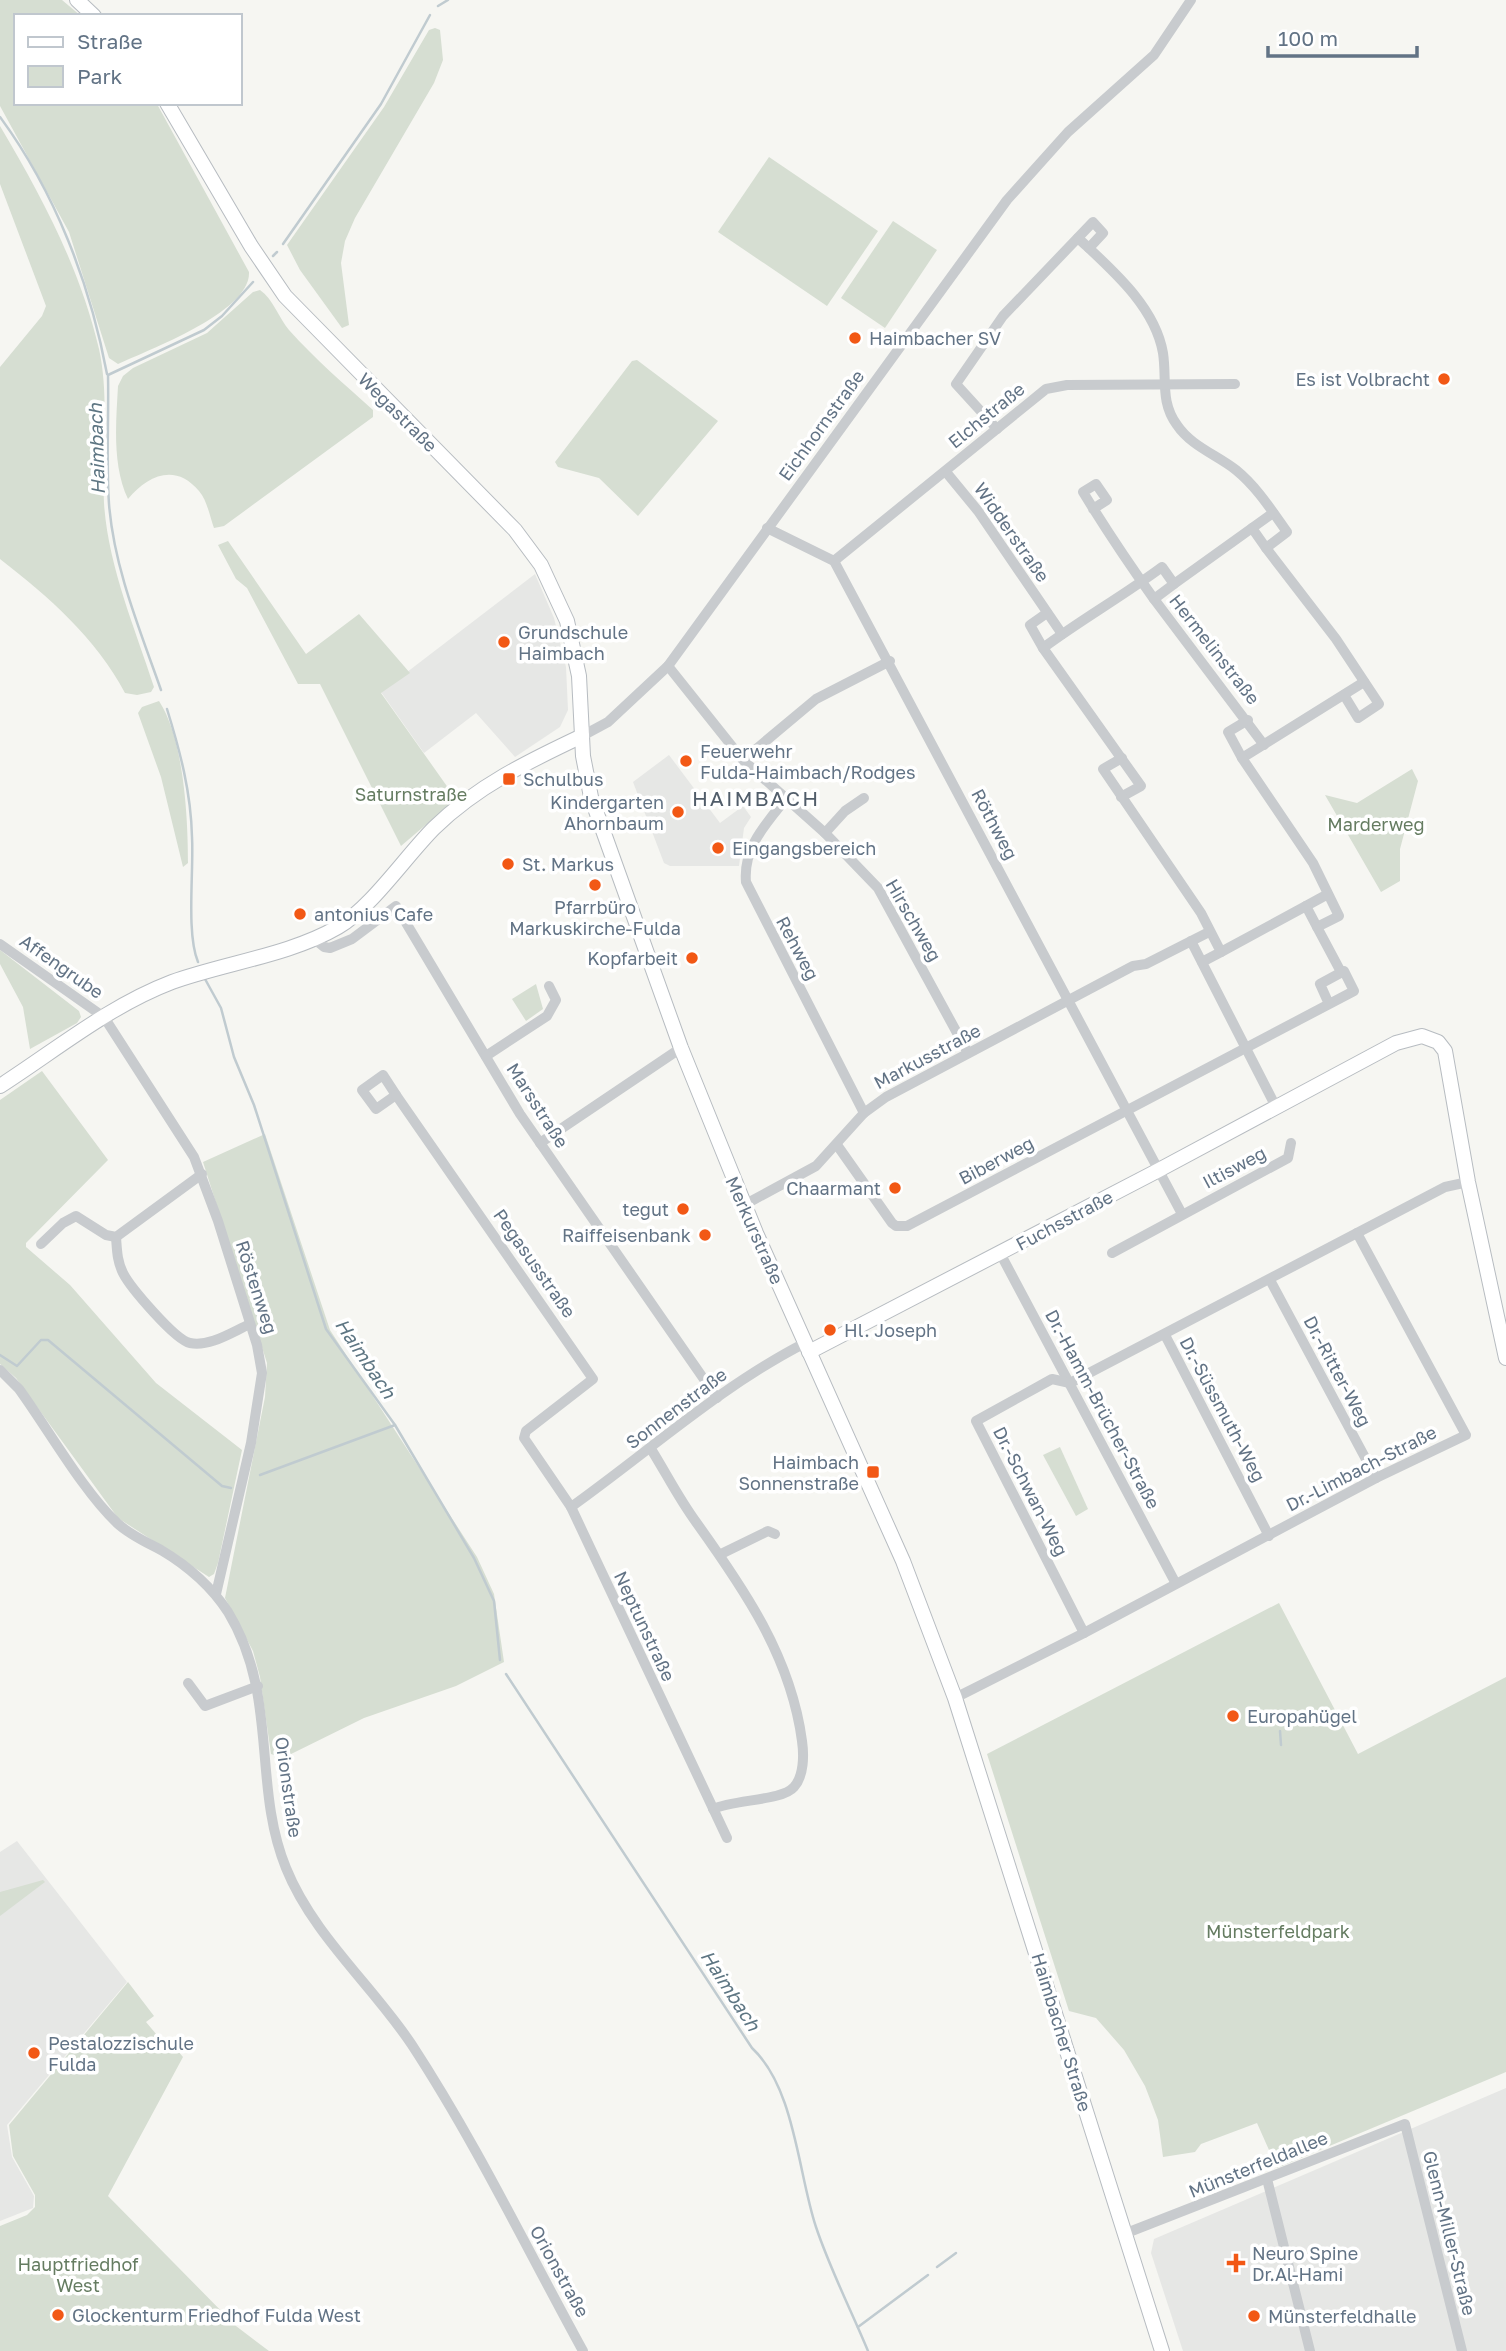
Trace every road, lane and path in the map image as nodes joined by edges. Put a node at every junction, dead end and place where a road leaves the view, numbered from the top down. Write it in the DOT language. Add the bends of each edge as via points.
graph roads {
  1 [pos="76,0"];
  2 [pos="1191,0"];
  3 [pos="92,14"];
  4 [pos="168,105"];
  5 [pos="1078,238"];
  6 [pos="1089,248"];
  7 [pos="1235,384"];
  8 [pos="1163,385"];
  9 [pos="998,429"];
  10 [pos="946,471"];
  11 [pos="1093,509"];
  12 [pos="1273,513"];
  13 [pos="767,528"];
  14 [pos="1252,528"];
  15 [pos="1266,548"];
  16 [pos="834,561"];
  17 [pos="1142,582"];
  18 [pos="1174,584"];
  19 [pos="1154,599"];
  20 [pos="1047,613"];
  21 [pos="1062,634"];
  22 [pos="1043,648"];
  23 [pos="890,661"];
  24 [pos="668,666"];
  25 [pos="1364,682"];
  26 [pos="1343,695"];
  27 [pos="1248,720"];
  28 [pos="582,736"];
  29 [pos="1264,745"];
  30 [pos="1122,758"];
  31 [pos="1242,758"];
  32 [pos="743,760"];
  33 [pos="1121,797"];
  34 [pos="864,798"];
  35 [pos="785,800"];
  36 [pos="825,833"];
  37 [pos="1328,894"];
  38 [pos="1306,906"];
  39 [pos="1317,927"];
  40 [pos="1209,932"];
  41 [pos="313,939"];
  42 [pos="1191,941"];
  43 [pos="0,944"];
  44 [pos="1221,952"];
  45 [pos="1202,962"];
  46 [pos="1341,972"];
  47 [pos="549,986"];
  48 [pos="1068,1001"];
  49 [pos="1329,1004"];
  50 [pos="104,1017"];
  51 [pos="681,1048"];
  52 [pos="1245,1050"];
  53 [pos="968,1053"];
  54 [pos="486,1056"];
  55 [pos="0,1086"];
  56 [pos="396,1095"];
  57 [pos="1276,1107"];
  58 [pos="1126,1110"];
  59 [pos="864,1113"];
  60 [pos="540,1143"];
  61 [pos="1291,1143"];
  62 [pos="837,1145"];
  63 [pos="1157,1171"];
  64 [pos="202,1174"];
  65 [pos="1468,1182"];
  66 [pos="744,1205"];
  67 [pos="1182,1214"];
  68 [pos="1357,1233"];
  69 [pos="116,1237"];
  70 [pos="41,1244"];
  71 [pos="1000,1253"];
  72 [pos="1112,1253"];
  73 [pos="1270,1280"];
  74 [pos="250,1324"];
  75 [pos="1165,1335"];
  76 [pos="807,1348"];
  77 [pos="1506,1358"];
  78 [pos="0,1370"];
  79 [pos="1070,1383"];
  80 [pos="717,1398"];
  81 [pos="524,1434"];
  82 [pos="651,1449"];
  83 [pos="1376,1478"];
  84 [pos="571,1507"];
  85 [pos="775,1534"];
  86 [pos="1269,1536"];
  87 [pos="721,1554"];
  88 [pos="1175,1582"];
  89 [pos="216,1594"];
  90 [pos="1084,1633"];
  91 [pos="188,1683"];
  92 [pos="258,1686"];
  93 [pos="955,1698"];
  94 [pos="960,1713"];
  95 [pos="713,1809"];
  96 [pos="727,1838"];
  97 [pos="1405,2124"];
  98 [pos="1267,2179"];
  99 [pos="1124,2234"];
  100 [pos="583,2351"];
  101 [pos="1163,2351"];
  102 [pos="1310,2351"];
  103 [pos="1462,2351"];
  1 -- 3 [label="main road"];
  2 -- 13 [label="street, Eichhornstraße" via="1154,55 1068,132 1007,200"];
  4 -- 28 [label="main road, Wegastraße" via="285,296 498,511 541,565 573,640"];
  5 -- 6 [label="street"];
  5 -- 6 [label="street" via="1093,222 1103,233"];
  5 -- 9 [label="street" via="1003,316 956,384"];
  6 -- 8 [label="street" via="1134,294 1153,325 1163,353"];
  7 -- 8 [label="street, Elchstraße"];
  8 -- 9 [label="street, Elchstraße" via="1055,386"];
  8 -- 12 [label="street" via="1170,414 1184,434 1245,478"];
  9 -- 10 [label="street, Elchstraße"];
  10 -- 16 [label="street, Elchstraße"];
  10 -- 20 [label="street, Widderstraße"];
  11 -- 17 [label="street, Hermelinstraße"];
  12 -- 14 [label="street"];
  12 -- 15 [label="street" via="1287,532"];
  13 -- 16 [label="street"];
  13 -- 24 [label="street, Eichhornstraße"];
  14 -- 15 [label="street"];
  14 -- 18 [label="street"];
  15 -- 25 [label="street"];
  16 -- 23 [label="street, Röthweg"];
  17 -- 18 [label="street" via="1162,568"];
  17 -- 19 [label="street, Hermelinstraße"];
  17 -- 21 [label="street"];
  18 -- 19 [label="street"];
  19 -- 27 [label="street, Hermelinstraße"];
  20 -- 21 [label="street, Widderstraße"];
  20 -- 22 [label="street" via="1030,625"];
  21 -- 22 [label="street"];
  22 -- 30 [label="street"];
  23 -- 32 [label="street" via="817,699"];
  23 -- 48 [label="street, Röthweg"];
  24 -- 28 [label="street, Eichhornstraße" via="608,722"];
  24 -- 32 [label="street, Hirschweg"];
  25 -- 26 [label="street"];
  25 -- 26 [label="street" via="1379,704 1358,718"];
  26 -- 29 [label="street"];
  27 -- 29 [label="street, Hermelinstraße"];
  27 -- 31 [label="street, Hermelinstraße" via="1228,732"];
  28 -- 41 [label="main road" via="483,788 436,826 351,918"];
  28 -- 51 [label="main road, Merkurstraße" via="596,813"];
  29 -- 31 [label="street"];
  30 -- 33 [label="street" via="1103,769"];
  30 -- 33 [label="street" via="1141,786"];
  31 -- 37 [label="street, Hermelinstraße" via="1313,863"];
  32 -- 35 [label="street, Hirschweg"];
  33 -- 40 [label="street" via="1201,913"];
  34 -- 36 [label="street"];
  35 -- 36 [label="street, Hirschweg"];
  35 -- 59 [label="street, Rehweg" via="751,847 746,882"];
  36 -- 53 [label="street, Hirschweg" via="878,888"];
  37 -- 38 [label="street"];
  37 -- 39 [label="street, Hermelinstraße" via="1339,916"];
  38 -- 39 [label="street"];
  38 -- 44 [label="street"];
  39 -- 46 [label="street"];
  40 -- 42 [label="street"];
  40 -- 44 [label="street"];
  41 -- 50 [label="main road" via="170,983"];
  41 -- 54 [label="street, Marsstraße" via="324,947 341,944 396,906"];
  42 -- 45 [label="street"];
  42 -- 48 [label="street, Markusstraße"];
  43 -- 50 [label="street, Affengrube"];
  44 -- 45 [label="street"];
  45 -- 52 [label="street"];
  46 -- 49 [label="street" via="1320,984"];
  46 -- 49 [label="street" via="1354,991"];
  47 -- 54 [label="street" via="555,1000 547,1016"];
  48 -- 53 [label="street, Markusstraße"];
  48 -- 58 [label="street, Röthweg"];
  49 -- 52 [label="street"];
  50 -- 55 [label="main road"];
  50 -- 64 [label="street, Röstenweg"];
  51 -- 60 [label="street"];
  51 -- 66 [label="main road, Merkurstraße"];
  52 -- 57 [label="street"];
  52 -- 58 [label="street, Biberweg"];
  53 -- 59 [label="street, Markusstraße"];
  54 -- 60 [label="street, Marsstraße"];
  56 -- 81 [label="street, Pegasusstraße" via="593,1379"];
  57 -- 63 [label="main road, Fuchsstraße"];
  57 -- 65 [label="main road, Fuchsstraße" via="1404,1039 1431,1038 1445,1051 1448,1061"];
  58 -- 62 [label="street, Biberweg" via="902,1227 892,1223"];
  58 -- 63 [label="street, Röthweg"];
  59 -- 62 [label="street, Markusstraße"];
  60 -- 80 [label="street, Marsstraße"];
  61 -- 67 [label="street, Iltisweg" via="1288,1158"];
  62 -- 66 [label="street, Markusstraße" via="807,1173"];
  63 -- 67 [label="street"];
  63 -- 71 [label="main road, Fuchsstraße"];
  64 -- 69 [label="street"];
  64 -- 74 [label="street, Röstenweg"];
  65 -- 68 [label="street" via="1445,1186"];
  65 -- 77 [label="main road"];
  66 -- 76 [label="main road, Merkurstraße"];
  67 -- 72 [label="street, Iltisweg"];
  68 -- 73 [label="street"];
  68 -- 83 [label="street, Dr.-Limbach-Straße" via="1466,1435"];
  69 -- 70 [label="street" via="76,1216"];
  69 -- 74 [label="street" via="124,1276 173,1333 188,1343 208,1343"];
  71 -- 76 [label="main road, Fuchsstraße"];
  71 -- 79 [label="street, Dr.-Hamm-Brücher-Straße"];
  73 -- 75 [label="street"];
  73 -- 83 [label="street, Dr.-Ritter-Weg"];
  74 -- 89 [label="street, Röstenweg" via="261,1360 261,1388"];
  75 -- 79 [label="street"];
  75 -- 86 [label="street, Dr.-Süssmuth-Weg"];
  76 -- 80 [label="street, Sonnenstraße" via="774,1359"];
  76 -- 93 [label="main road, Merkurstraße" via="903,1561"];
  78 -- 89 [label="street, Orionstraße" via="19,1389 114,1520 179,1561"];
  79 -- 88 [label="street, Dr.-Hamm-Brücher-Straße"];
  79 -- 90 [label="street, Dr.-Schwan-Weg" via="1052,1379 976,1421"];
  80 -- 82 [label="street, Sonnenstraße"];
  81 -- 84 [label="street, Neptunstraße"];
  82 -- 84 [label="street, Sonnenstraße"];
  82 -- 87 [label="street"];
  83 -- 86 [label="street, Dr.-Limbach-Straße"];
  84 -- 95 [label="street, Neptunstraße"];
  85 -- 87 [label="street" via="768,1531"];
  86 -- 88 [label="street, Dr.-Limbach-Straße"];
  87 -- 95 [label="street" via="772,1640 791,1689 803,1751 802,1771 792,1790"];
  88 -- 90 [label="street, Dr.-Limbach-Straße"];
  89 -- 92 [label="street, Orionstraße" via="237,1628"];
  90 -- 93 [label="street, Dr.-Limbach-Straße"];
  91 -- 92 [label="street" via="205,1706"];
  92 -- 100 [label="street, Orionstraße" via="274,1823 285,1866 328,1939 401,2029 438,2085"];
  93 -- 94 [label="main road, Merkurstraße"];
  94 -- 99 [label="main road, Haimbacher Straße"];
  95 -- 96 [label="street, Neptunstraße"];
  97 -- 98 [label="street, Münsterfeldallee"];
  97 -- 103 [label="street, Glenn-Miller-Straße"];
  98 -- 99 [label="street, Münsterfeldallee"];
  98 -- 102 [label="street"];
  99 -- 101 [label="main road, Haimbacher Straße"];
}
